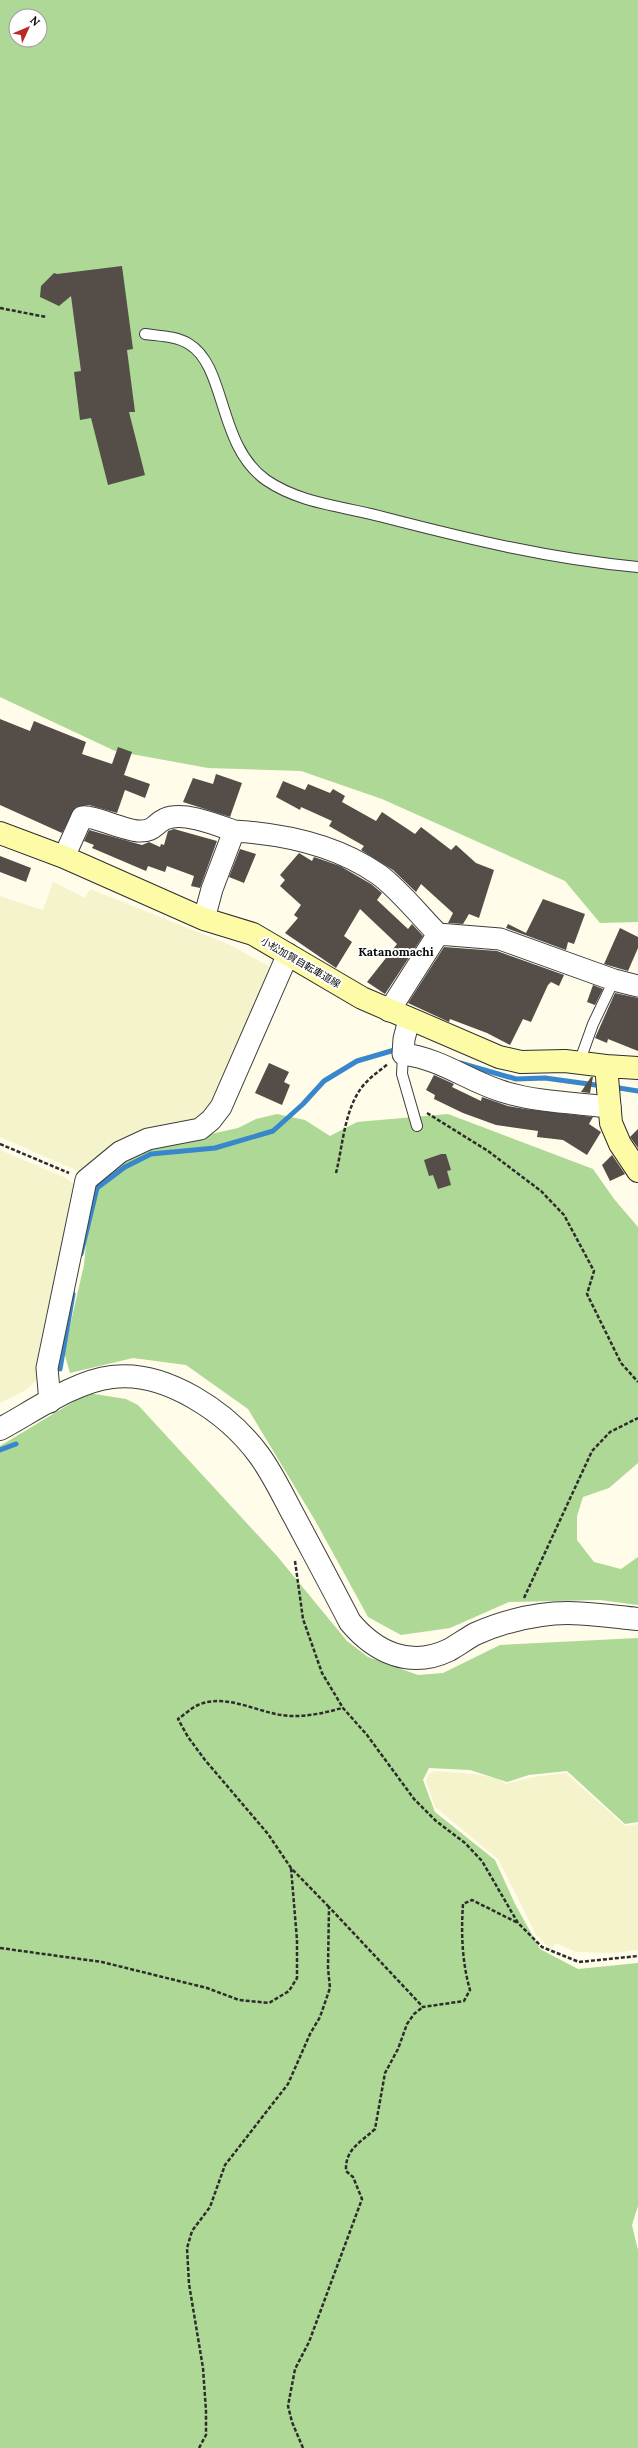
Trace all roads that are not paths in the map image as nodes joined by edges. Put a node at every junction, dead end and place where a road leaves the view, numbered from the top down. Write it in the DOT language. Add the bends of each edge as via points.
graph roads {
  1 [pos="145,334"];
  2 [pos="638,566"];
  3 [pos="234,831"];
  4 [pos="0,833"];
  5 [pos="64,857"];
  6 [pos="204,919"];
  7 [pos="438,934"];
  8 [pos="288,954"];
  9 [pos="614,980"];
  10 [pos="638,986"];
  11 [pos="389,1011"];
  12 [pos="410,1020"];
  13 [pos="403,1054"];
  14 [pos="579,1063"];
  15 [pos="606,1066"];
  16 [pos="638,1068"];
  17 [pos="610,1107"];
  18 [pos="417,1126"];
  19 [pos="638,1171"];
  20 [pos="50,1402"];
  21 [pos="0,1429"];
  22 [pos="638,1619"];
  1 -- 2 [label="lane" via="179,339 199,353 209,370 239,452 251,468 267,481 297,496 316,503 382,516 520,551"];
  3 -- 5 [label="street" via="200,820 180,818 166,819 153,829 138,831 86,816 82,817"];
  3 -- 6 [label="street" via="212,889"];
  3 -- 7 [label="street" via="314,843 345,854 379,875"];
  4 -- 5 [label="main road, 小松加賀自転車道線"];
  5 -- 6 [label="main road, 小松加賀自転車道線"];
  6 -- 8 [label="main road, 小松加賀自転車道線" via="253,934"];
  7 -- 9 [label="street" via="500,939"];
  7 -- 11 [label="street"];
  8 -- 11 [label="main road, 小松加賀自転車道線"];
  8 -- 20 [label="street" via="221,1107 211,1120 200,1129 148,1139 120,1152 86,1180 47,1368"];
  9 -- 10 [label="street"];
  9 -- 14 [label="lane" via="593,1024"];
  11 -- 12 [label="main road, 小松加賀自転車道線"];
  12 -- 13 [label="street" via="404,1038"];
  12 -- 14 [label="main road, 小松加賀自転車道線" via="499,1057 521,1062"];
  13 -- 17 [label="street" via="423,1057 500,1091 540,1099"];
  13 -- 18 [label="lane" via="402,1074"];
  14 -- 15 [label="main road, 小松加賀自転車道線"];
  15 -- 16 [label="main road, 小松加賀自転車道線"];
  15 -- 17 [label="main road"];
  17 -- 19 [label="main road" via="611,1123 620,1144"];
  20 -- 21 [label="street"];
  20 -- 22 [label="street" via="74,1390 112,1377 136,1378 159,1381 215,1412 258,1454 350,1622 363,1638 376,1647 414,1658 432,1656 475,1634 513,1621 542,1615 568,1613"];
}
